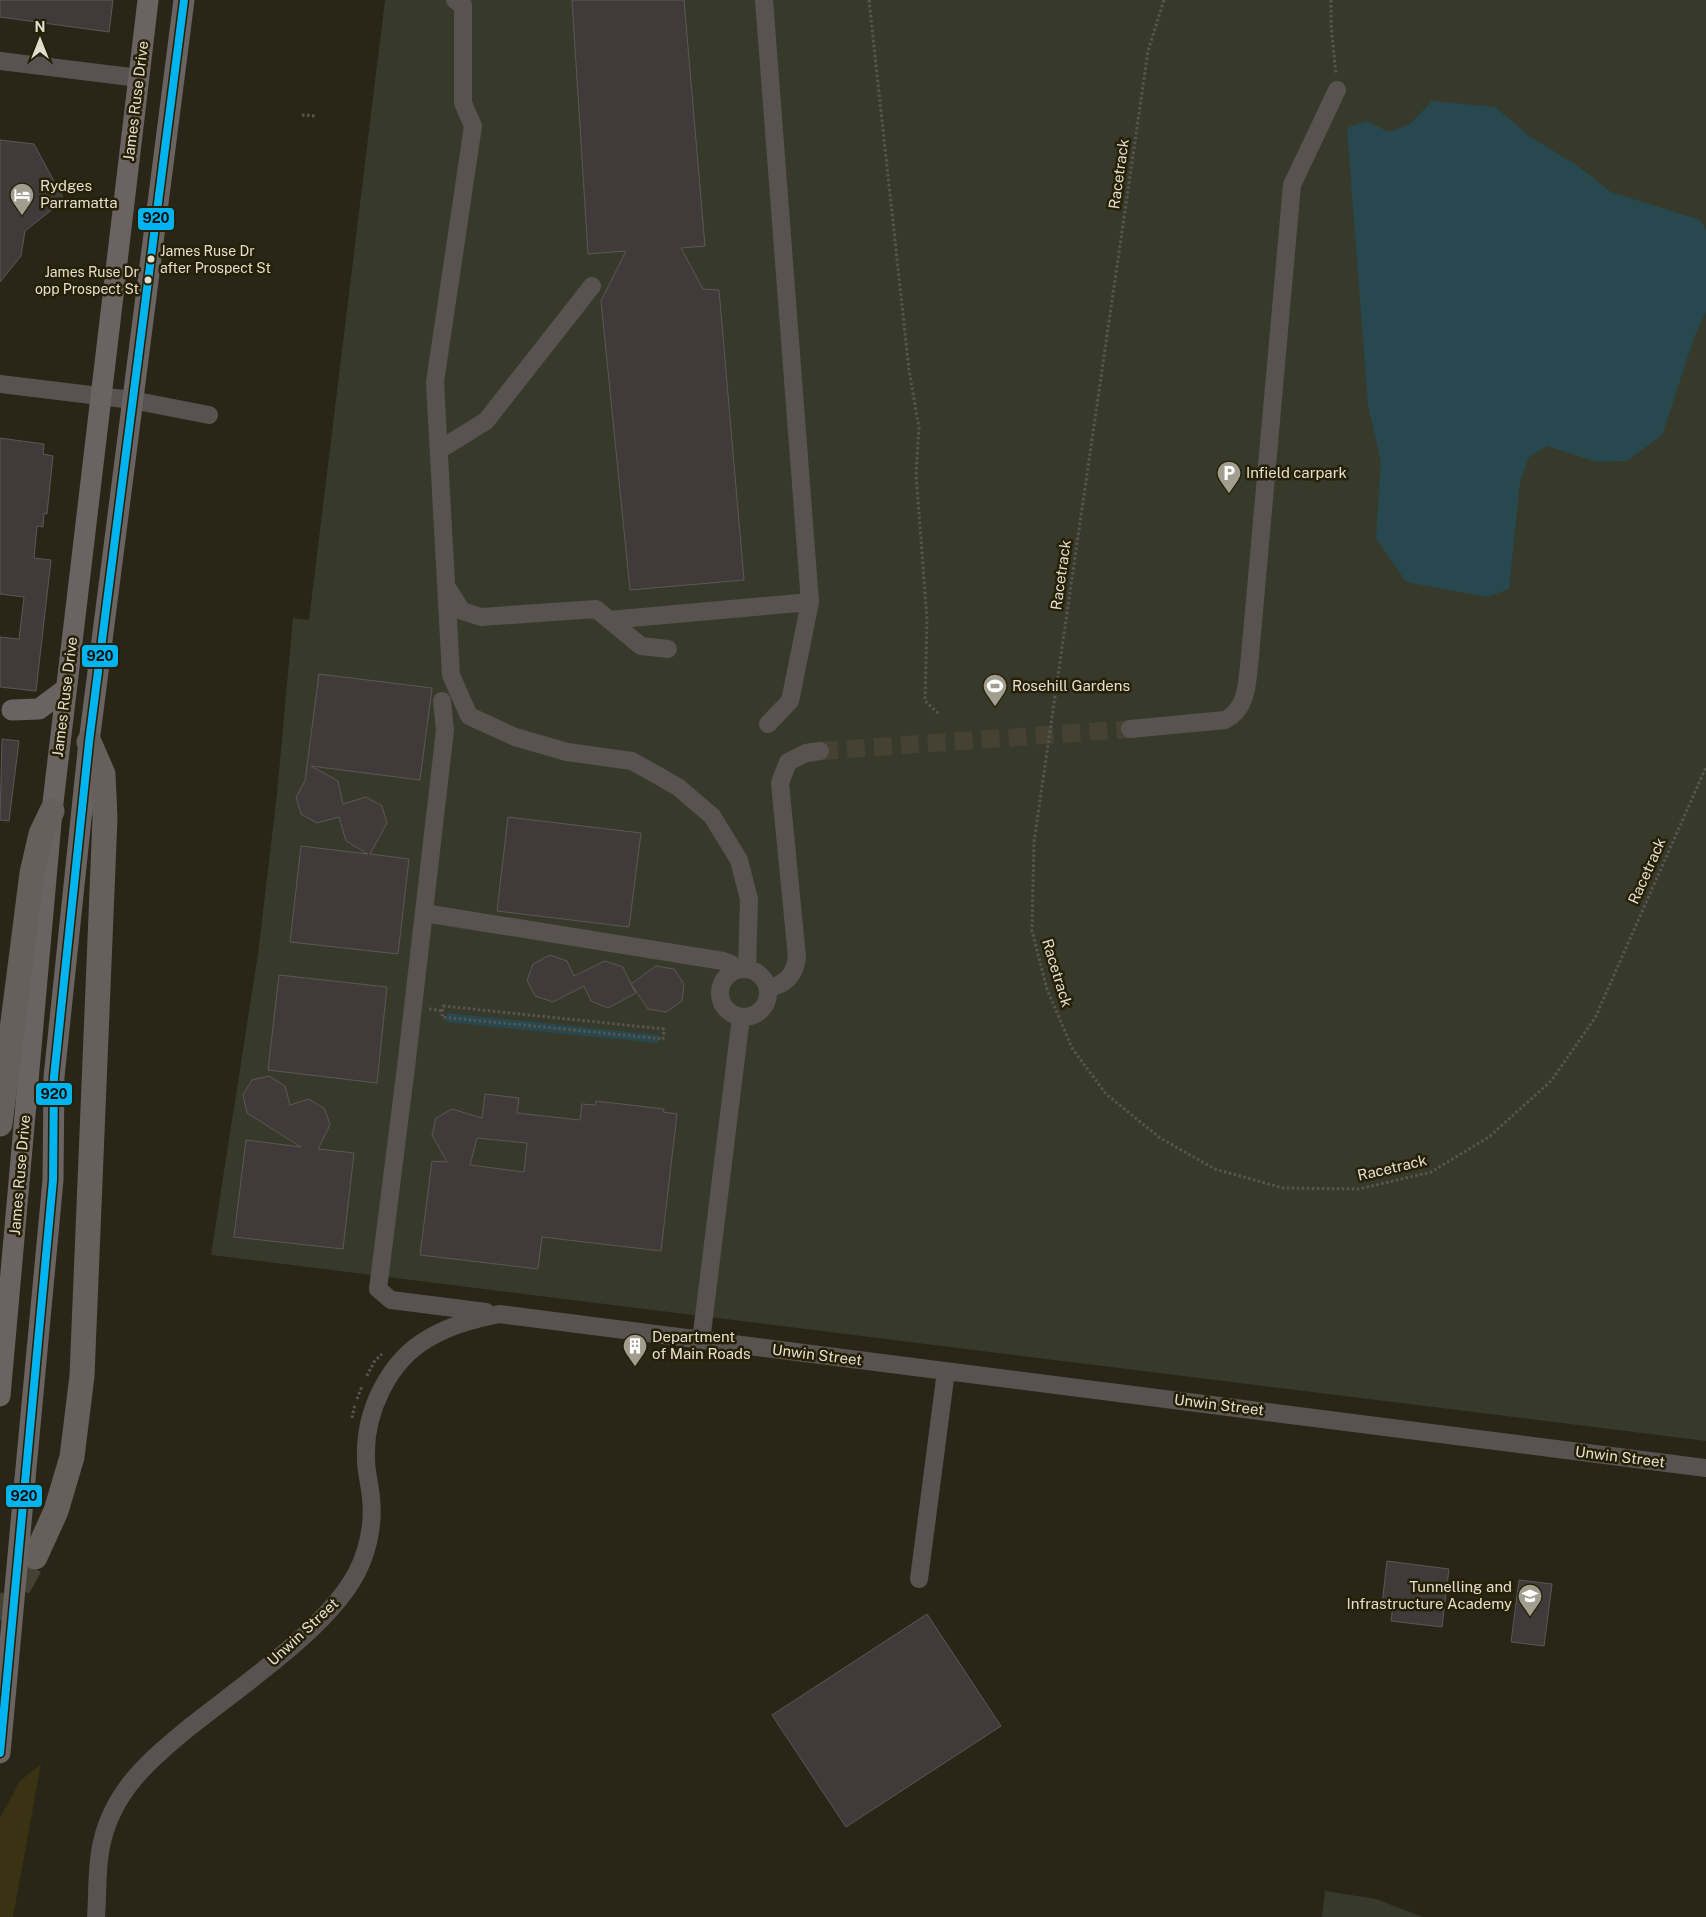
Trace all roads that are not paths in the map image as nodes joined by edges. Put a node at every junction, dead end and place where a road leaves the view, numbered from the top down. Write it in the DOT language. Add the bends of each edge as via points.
graph roads {
  1 [pos="148,0"];
  2 [pos="184,0"];
  3 [pos="455,0"];
  4 [pos="764,0"];
  5 [pos="0,61"];
  6 [pos="139,78"];
  7 [pos="1337,90"];
  8 [pos="592,286"];
  9 [pos="0,384"];
  10 [pos="100,396"];
  11 [pos="132,400"];
  12 [pos="209,415"];
  13 [pos="439,450"];
  14 [pos="448,588"];
  15 [pos="810,602"];
  16 [pos="608,620"];
  17 [pos="668,649"];
  18 [pos="66,689"];
  19 [pos="442,701"];
  20 [pos="6,709"];
  21 [pos="768,724"];
  22 [pos="1130,729"];
  23 [pos="89,742"];
  24 [pos="820,751"];
  25 [pos="52,811"];
  26 [pos="424,913"];
  27 [pos="742,969"];
  28 [pos="768,988"];
  29 [pos="742,1017"];
  30 [pos="0,1124"];
  31 [pos="499,1314"];
  32 [pos="701,1341"];
  33 [pos="946,1371"];
  34 [pos="0,1396"];
  35 [pos="1706,1468"];
  36 [pos="34,1557"];
  37 [pos="919,1579"];
  38 [pos="0,1753"];
  39 [pos="96,1917"];
  1 -- 6 [label="main road, James Ruse Drive"];
  2 -- 11 [label="main road, James Ruse Drive"];
  3 -- 13 [label="street" via="463,5 463,103 473,126 435,382"];
  4 -- 15 [label="street"];
  5 -- 6 [label="street"];
  6 -- 10 [label="main road, James Ruse Drive"];
  7 -- 22 [label="street" via="1292,185 1250,656 1243,702 1225,720"];
  8 -- 13 [label="street" via="486,421"];
  9 -- 10 [label="street"];
  10 -- 11 [label="street"];
  10 -- 18 [label="main road, James Ruse Drive"];
  11 -- 12 [label="street"];
  11 -- 23 [label="main road, James Ruse Drive"];
  13 -- 14 [label="street"];
  14 -- 16 [label="street" via="462,611 481,617 596,609"];
  14 -- 27 [label="street" via="452,675 469,716 515,737 567,752 632,761 678,786 712,816 739,860 749,899"];
  15 -- 16 [label="street"];
  15 -- 21 [label="street" via="790,701"];
  16 -- 17 [label="street" via="641,646"];
  18 -- 20 [label="main road" via="39,709"];
  18 -- 25 [label="main road, James Ruse Drive"];
  19 -- 26 [label="street" via="445,730"];
  23 -- 36 [label="highway" via="103,774 105,818 82,1376 72,1457 56,1511"];
  23 -- 38 [label="main road, James Ruse Drive, bridge" via="54,1077 53,1180"];
  24 -- 28 [label="street" via="806,753 788,762 780,783 797,957 787,980"];
  25 -- 30 [label="highway" via="41,834 32,873"];
  25 -- 34 [label="main road, James Ruse Drive"];
  26 -- 27 [label="street" via="723,961"];
  26 -- 31 [label="street" via="378,1288 391,1300"];
  27 -- 28 [label="street" via="761,975"];
  27 -- 29 [label="street" via="723,981 720,995 727,1010"];
  28 -- 29 [label="street" via="769,995 762,1009"];
  29 -- 32 [label="street"];
  31 -- 32 [label="street, Unwin Street"];
  31 -- 39 [label="street, Unwin Street" via="470,1320 427,1339 410,1352 386,1382 374,1408 366,1446 372,1519 364,1557 351,1582 317,1623 163,1749 126,1786 102,1842"];
  32 -- 33 [label="street, Unwin Street"];
  33 -- 35 [label="street, Unwin Street"];
  33 -- 37 [label="street"];
}
